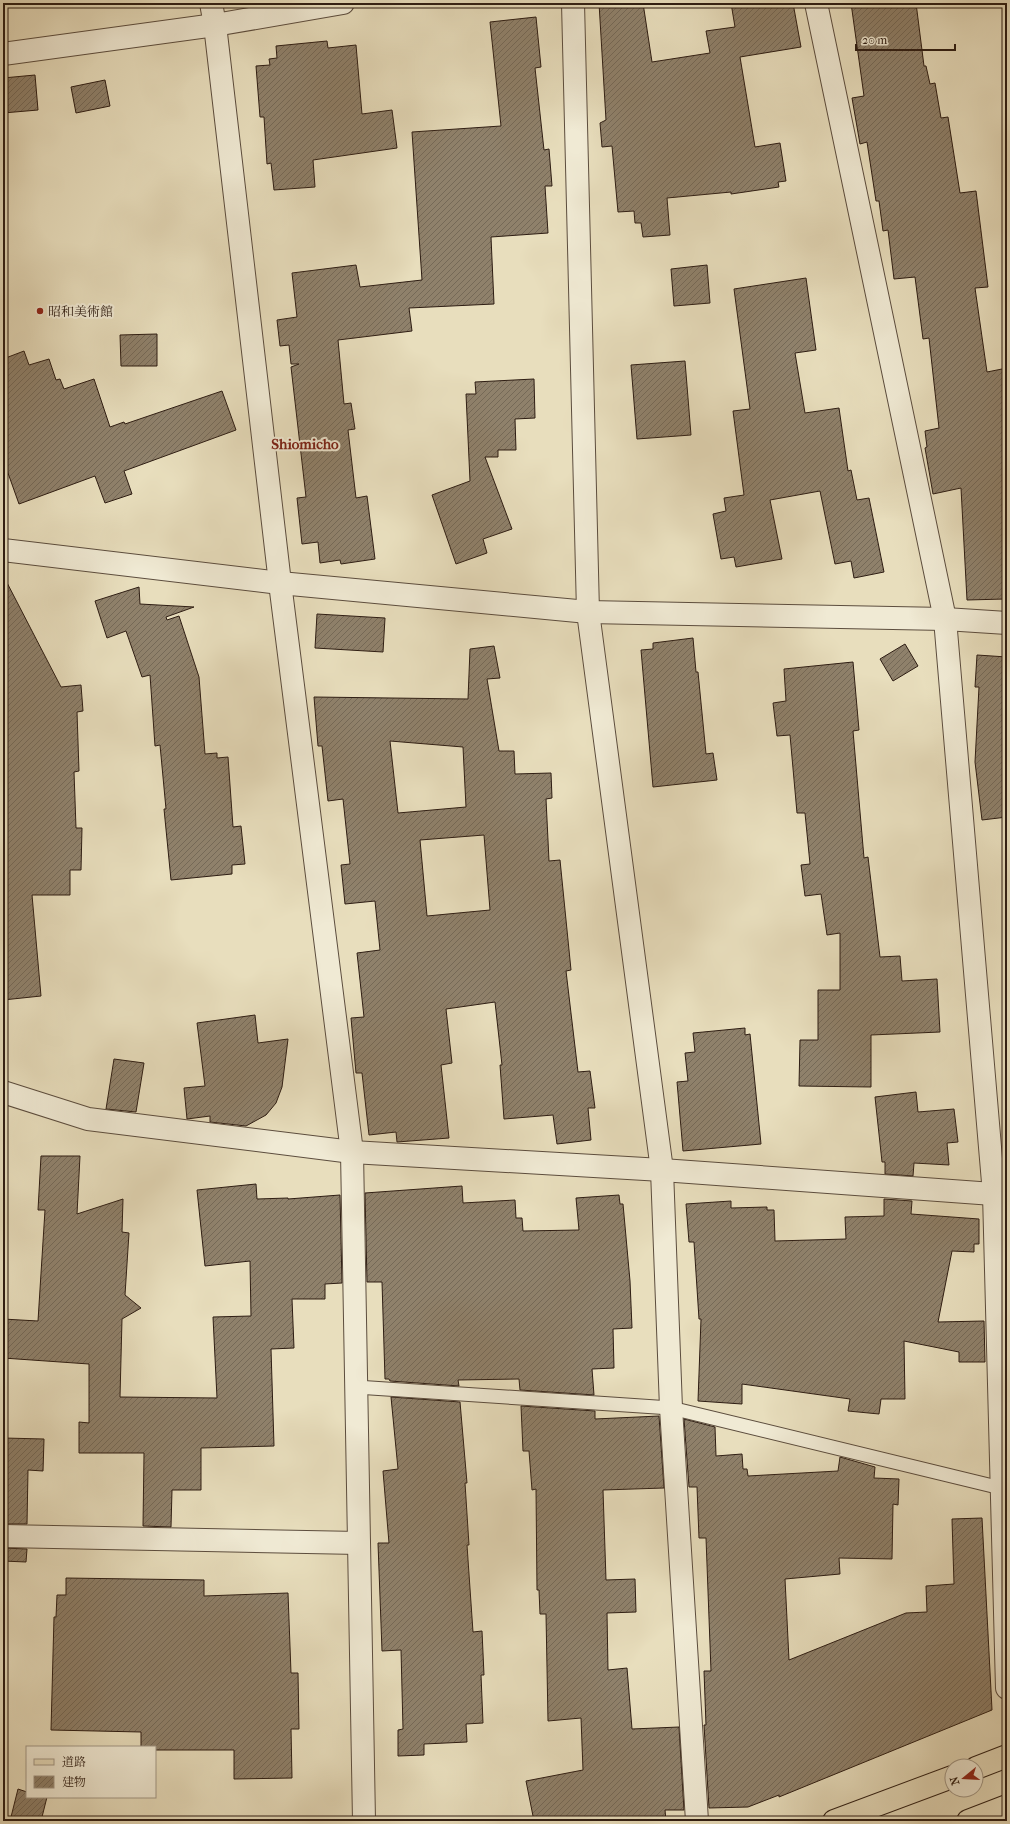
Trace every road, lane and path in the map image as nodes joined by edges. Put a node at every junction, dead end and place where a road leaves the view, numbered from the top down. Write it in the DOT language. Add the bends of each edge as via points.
graph roads {
  1 [pos="210,3"];
  2 [pos="343,3"];
  3 [pos="573,3"];
  4 [pos="816,3"];
  5 [pos="215,25"];
  6 [pos="3,54"];
  7 [pos="3,550"];
  8 [pos="280,583"];
  9 [pos="588,612"];
  10 [pos="945,619"];
  11 [pos="1007,623"];
  12 [pos="3,1092"];
  13 [pos="352,1152"];
  14 [pos="662,1170"];
  15 [pos="1000,1195"];
  16 [pos="356,1387"];
  17 [pos="671,1408"];
  18 [pos="1001,1488"];
  19 [pos="3,1536"];
  20 [pos="359,1543"];
  21 [pos="1007,1688"];
  22 [pos="1007,1756"];
  23 [pos="984,1765"];
  24 [pos="944,1780"];
  25 [pos="1007,1806"];
  26 [pos="364,1821"];
  27 [pos="697,1821"];
  28 [pos="834,1821"];
  29 [pos="968,1821"];
  1 -- 5 [label="street"];
  2 -- 5 [label="street"];
  3 -- 9 [label="street"];
  4 -- 10 [label="street"];
  5 -- 6 [label="street"];
  5 -- 8 [label="street"];
  7 -- 8 [label="street"];
  8 -- 9 [label="street"];
  8 -- 13 [label="street"];
  9 -- 10 [label="street"];
  9 -- 14 [label="street"];
  10 -- 11 [label="street"];
  10 -- 15 [label="street"];
  12 -- 13 [label="street" via="88,1119"];
  13 -- 14 [label="street"];
  13 -- 16 [label="street"];
  14 -- 15 [label="street"];
  14 -- 17 [label="street"];
  15 -- 18 [label="street"];
  16 -- 17 [label="lane"];
  16 -- 20 [label="street"];
  17 -- 18 [label="lane"];
  17 -- 27 [label="street"];
  18 -- 21 [label="street"];
  19 -- 20 [label="street"];
  20 -- 26 [label="street"];
  22 -- 23 [label="main road"];
  24 -- 28 [label="main road"];
  25 -- 29 [label="main road"];
}
